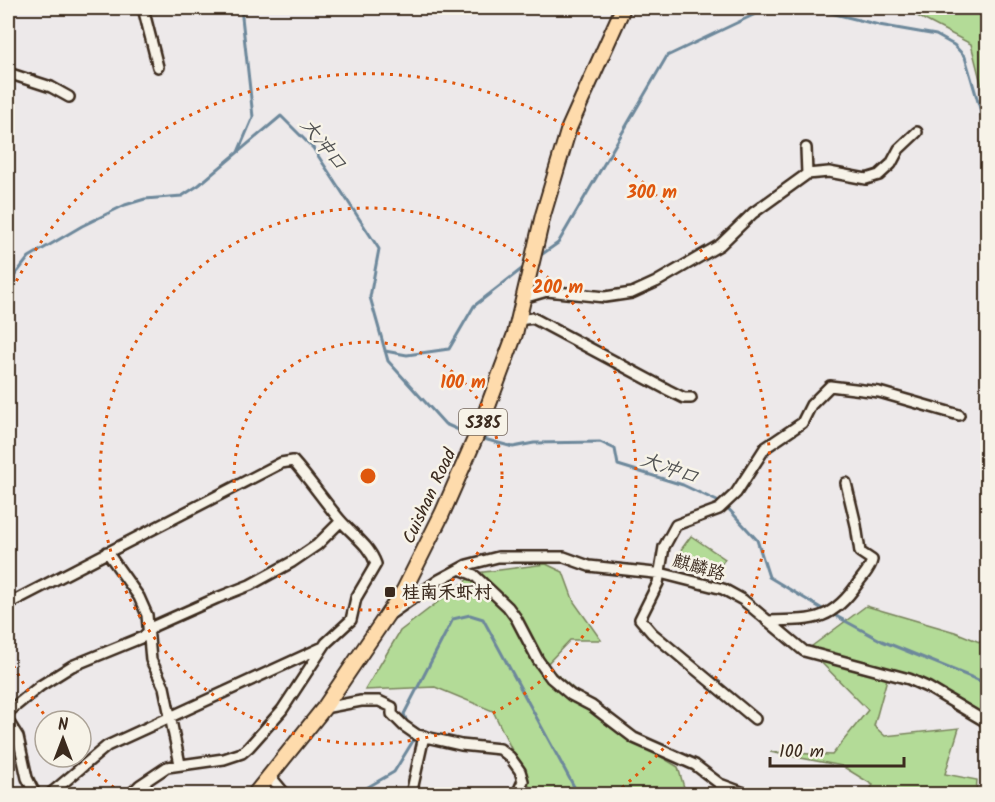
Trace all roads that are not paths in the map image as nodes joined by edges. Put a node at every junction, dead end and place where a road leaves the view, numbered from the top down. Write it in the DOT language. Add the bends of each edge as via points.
graph roads {
  1 [pos="143,8"];
  2 [pos="623,8"];
  3 [pos="158,67"];
  4 [pos="8,73"];
  5 [pos="69,97"];
  6 [pos="916,132"];
  7 [pos="806,148"];
  8 [pos="807,174"];
  9 [pos="753,200"];
  10 [pos="758,210"];
  11 [pos="524,298"];
  12 [pos="518,320"];
  13 [pos="691,398"];
  14 [pos="959,416"];
  15 [pos="846,483"];
  16 [pos="341,521"];
  17 [pos="107,552"];
  18 [pos="460,569"];
  19 [pos="660,573"];
  20 [pos="8,604"];
  21 [pos="385,618"];
  22 [pos="768,621"];
  23 [pos="149,631"];
  24 [pos="324,647"];
  25 [pos="324,708"];
  26 [pos="8,712"];
  27 [pos="170,717"];
  28 [pos="756,719"];
  29 [pos="8,721"];
  30 [pos="987,723"];
  31 [pos="424,736"];
  32 [pos="180,764"];
  33 [pos="270,776"];
  34 [pos="35,795"];
  35 [pos="50,795"];
  36 [pos="131,795"];
  37 [pos="255,795"];
  38 [pos="285,795"];
  39 [pos="414,795"];
  40 [pos="512,795"];
  41 [pos="747,795"];
  1 -- 3 [label="street"];
  2 -- 11 [label="main road, Cuishan Road / S385" via="569,128"];
  4 -- 5 [label="street"];
  6 -- 8 [label="street" via="879,175 866,179 829,172"];
  7 -- 8 [label="street"];
  8 -- 10 [label="street"];
  9 -- 10 [label="street"];
  10 -- 11 [label="street" via="720,245 632,293 605,297 547,291"];
  11 -- 12 [label="main road, Cuishan Road / S385"];
  12 -- 13 [label="street" via="532,318 668,390"];
  12 -- 21 [label="main road, Cuishan Road / S385" via="481,425 442,514 404,590"];
  14 -- 19 [label="street" via="879,392 830,386 811,405 802,423 765,448 736,493 719,509 676,525 664,546"];
  15 -- 22 [label="street" via="860,552 872,560 871,567 851,594 823,617"];
  16 -- 17 [label="street" via="293,461 281,463"];
  16 -- 23 [label="street" via="317,545 292,562"];
  16 -- 24 [label="street" via="371,552 376,564 356,598 351,620"];
  17 -- 20 [label="street"];
  17 -- 23 [label="street" via="139,597"];
  18 -- 19 [label="street, 麒麟路" via="498,557 531,556 564,557 590,566"];
  18 -- 21 [label="street, 麒麟路"];
  18 -- 41 [label="street" via="474,575 508,608 551,678 571,695 634,738"];
  19 -- 22 [label="street, 麒麟路" via="723,589"];
  19 -- 28 [label="street" via="640,619"];
  21 -- 25 [label="main road, Cuishan Road / S385"];
  22 -- 30 [label="street, 麒麟路" via="804,651 909,679"];
  23 -- 26 [label="street" via="72,666"];
  23 -- 27 [label="street" via="151,660 164,687"];
  24 -- 27 [label="street"];
  24 -- 32 [label="street" via="282,711 242,753"];
  25 -- 31 [label="street" via="379,701 392,707 392,714 404,726"];
  25 -- 33 [label="main road, Cuishan Road / S385"];
  27 -- 32 [label="street"];
  27 -- 35 [label="street" via="107,746"];
  29 -- 34 [label="street" via="18,737"];
  31 -- 39 [label="street"];
  31 -- 40 [label="street" via="500,749 510,757 523,781"];
  32 -- 36 [label="street" via="167,767"];
  33 -- 37 [label="main road, Cuishan Road / S385"];
  33 -- 38 [label="street"];
}
